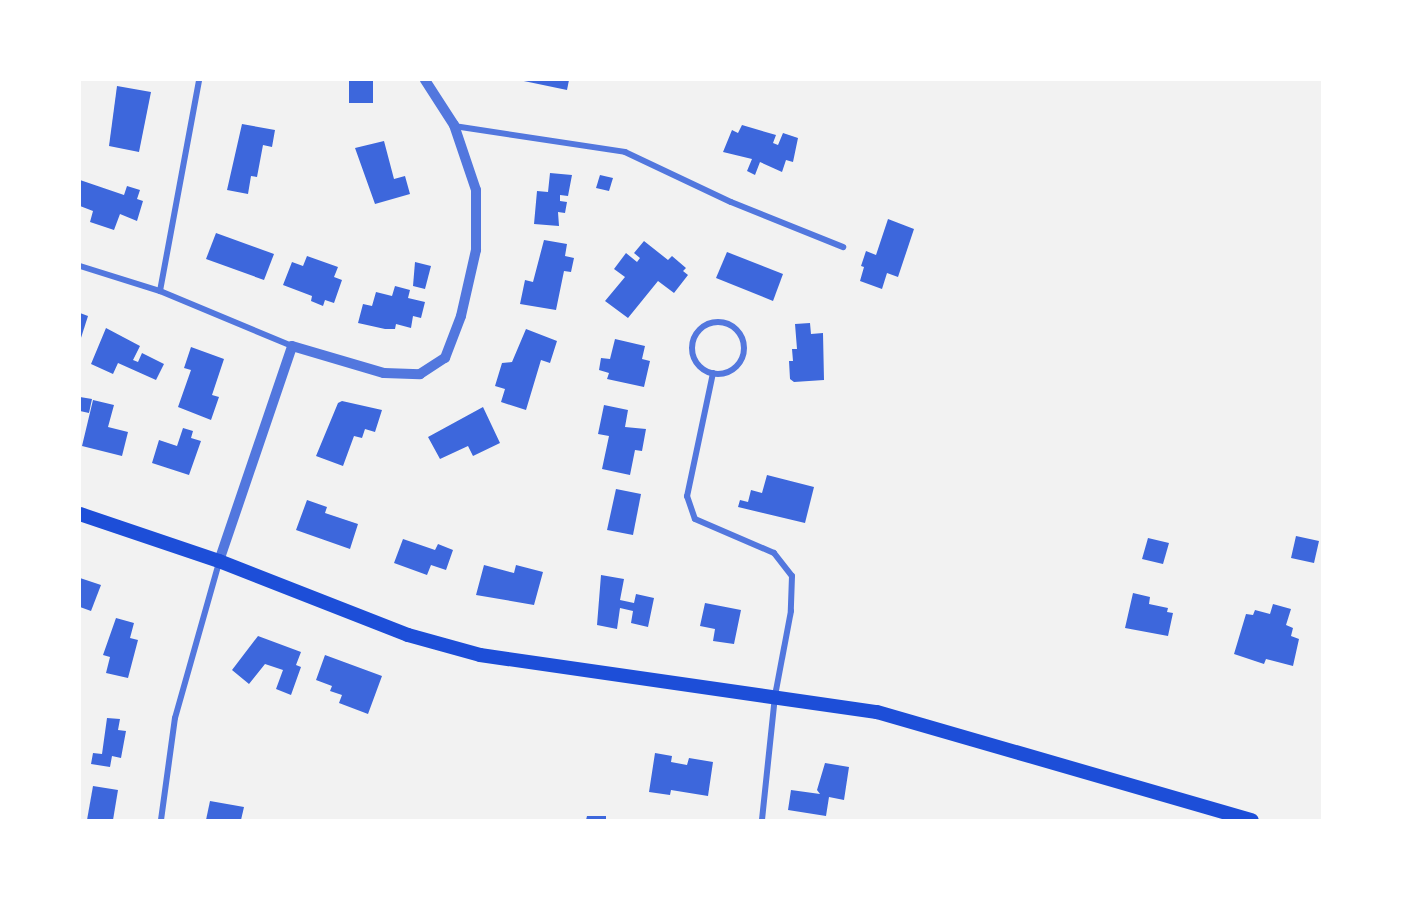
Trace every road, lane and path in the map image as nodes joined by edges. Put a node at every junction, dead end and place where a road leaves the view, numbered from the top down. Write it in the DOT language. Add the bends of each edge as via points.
graph roads {
  1 [pos="199,80"];
  2 [pos="425,80"];
  3 [pos="454,125"];
  4 [pos="843,246"];
  5 [pos="80,266"];
  6 [pos="159,291"];
  7 [pos="292,346"];
  8 [pos="713,373"];
  9 [pos="80,514"];
  10 [pos="219,561"];
  11 [pos="775,696"];
  12 [pos="161,820"];
  13 [pos="762,820"];
  14 [pos="1252,820"];
  1 -- 6 [label="street"];
  2 -- 3 [label="street"];
  3 -- 4 [label="street" via="625,152 731,202"];
  3 -- 7 [label="street" via="476,190 476,250 461,316 445,358 420,374 384,373"];
  5 -- 6 [label="street"];
  6 -- 7 [label="street"];
  7 -- 10 [label="street"];
  8 -- 8 [label="street" via="698,364 692,349 697,332 719,322 740,335 743,351 729,371"];
  8 -- 11 [label="street" via="687,496 695,519 774,553 792,576 785,650"];
  9 -- 10 [label="main road"];
  10 -- 11 [label="main road" via="408,635 480,655 542,667"];
  10 -- 12 [label="street" via="175,718"];
  11 -- 13 [label="street"];
  11 -- 14 [label="main road" via="877,712"];
}
